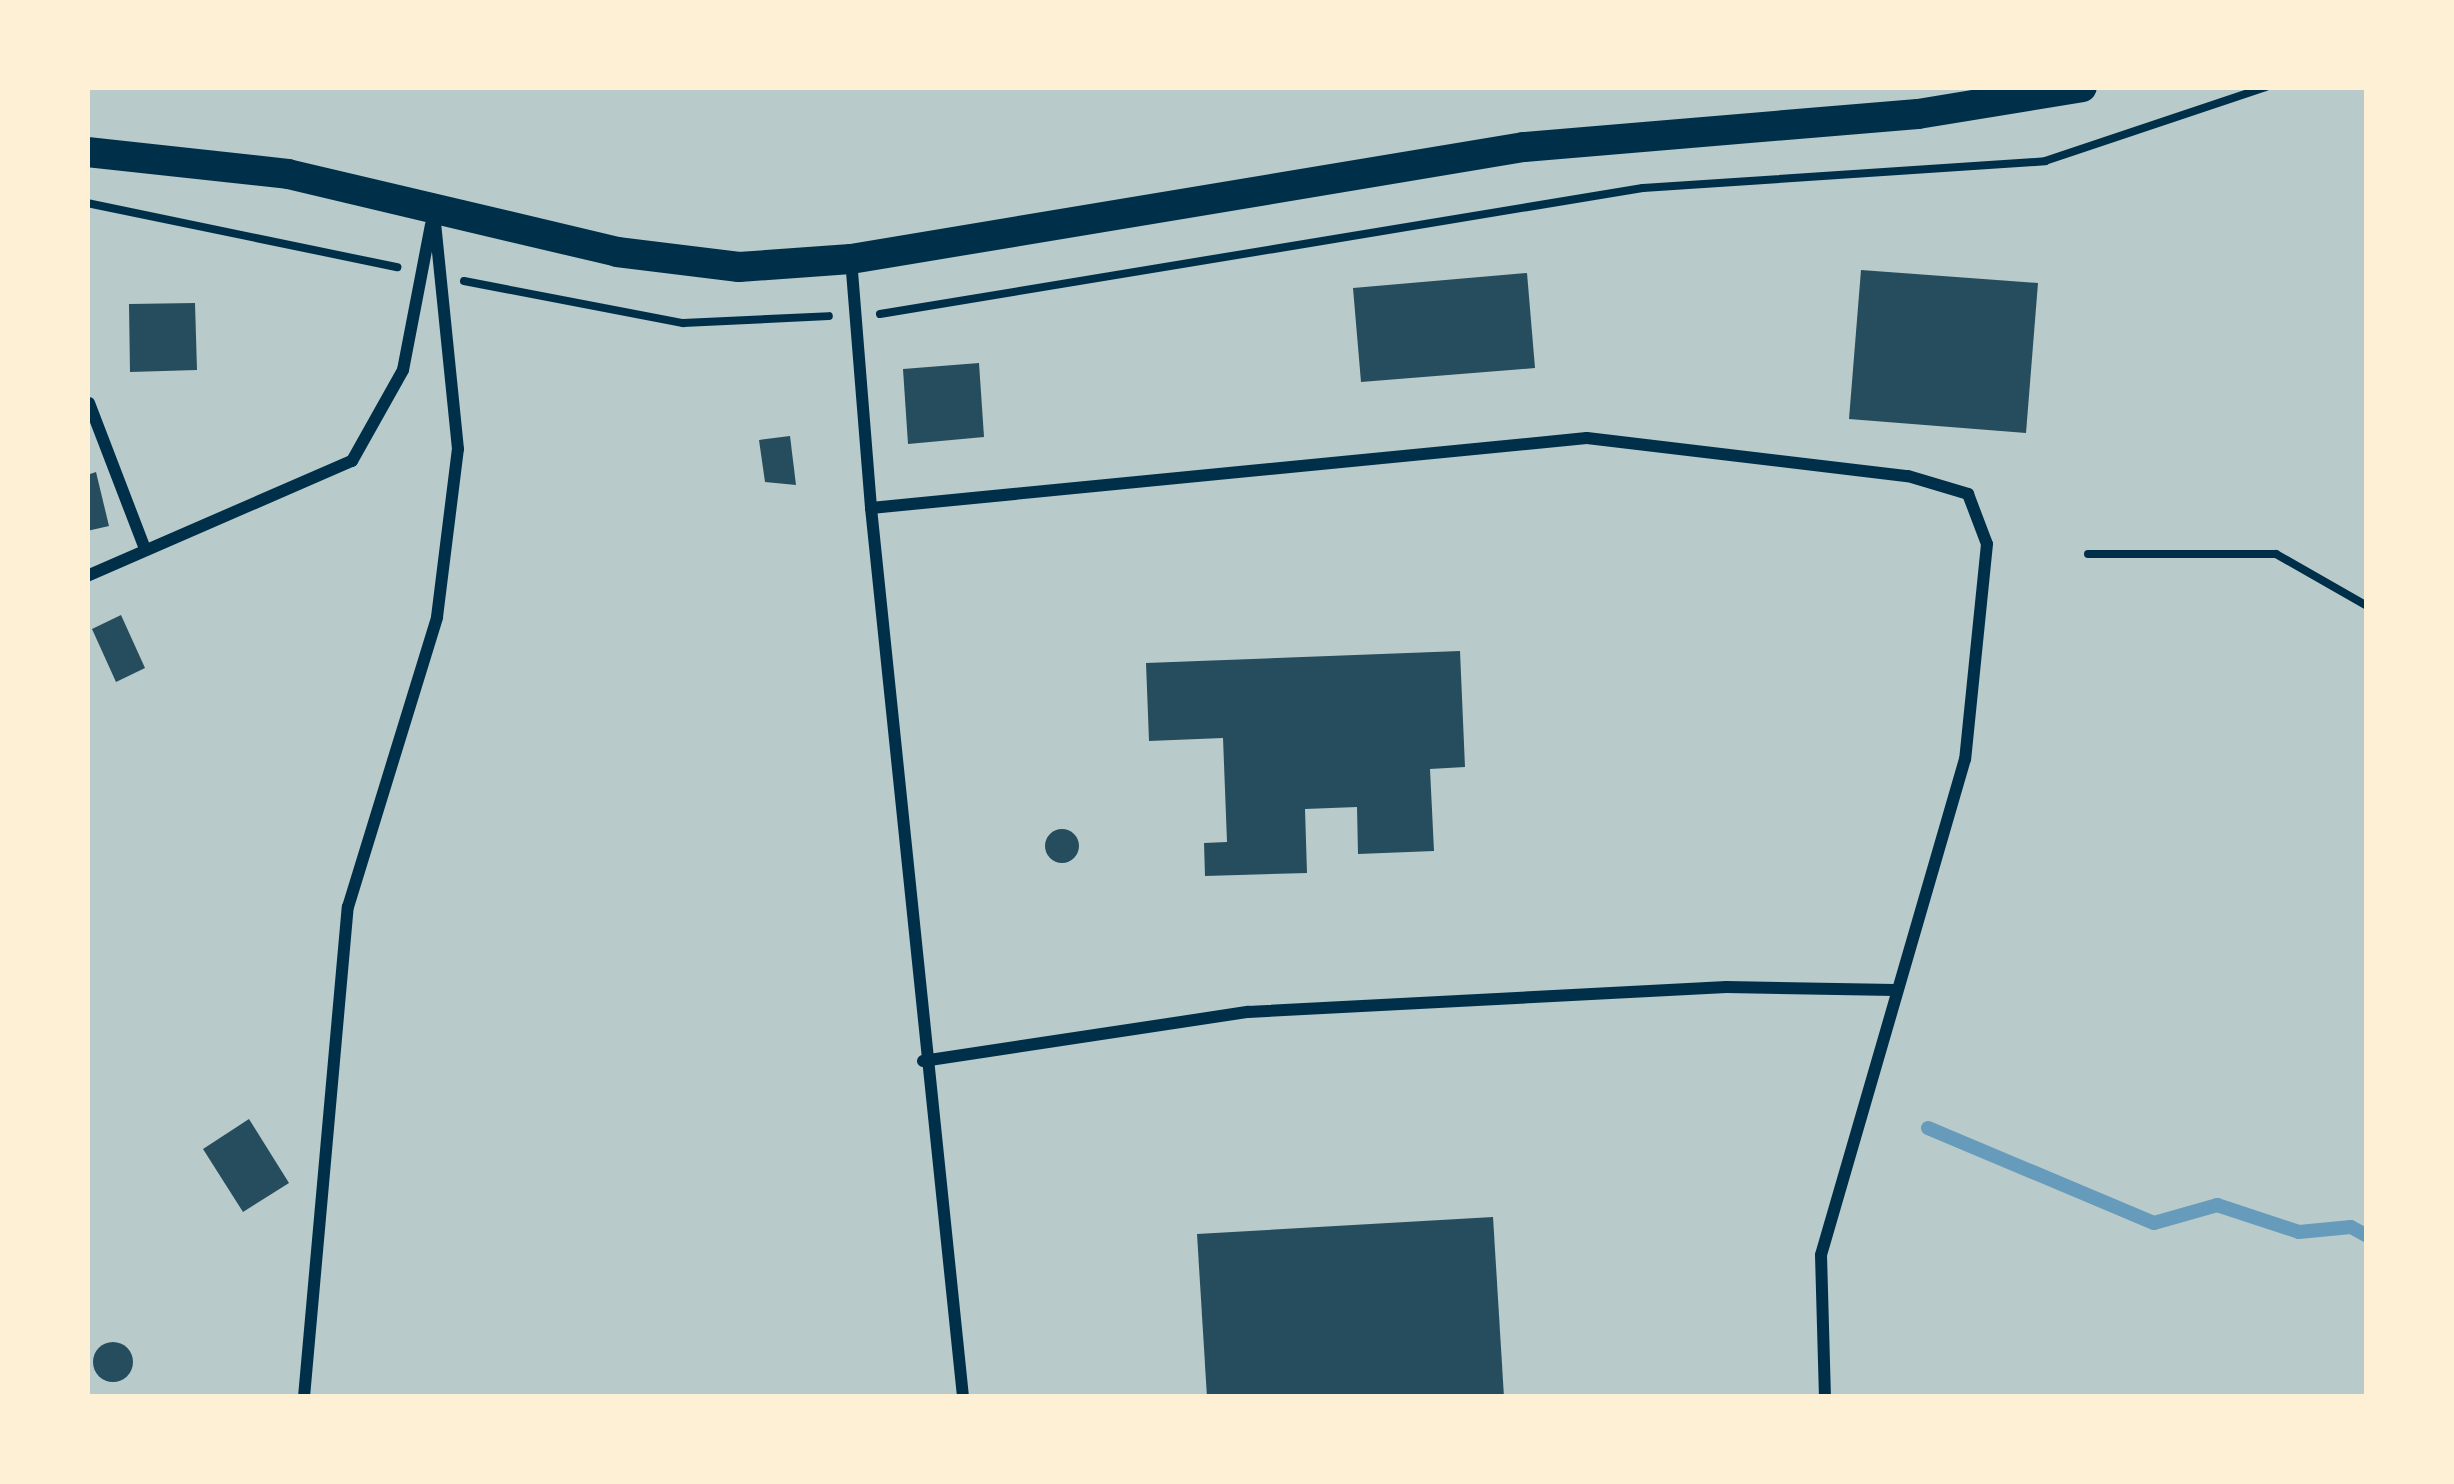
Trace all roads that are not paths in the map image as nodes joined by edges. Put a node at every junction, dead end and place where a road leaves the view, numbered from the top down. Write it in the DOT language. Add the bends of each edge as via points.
graph roads {
  1 [pos="2082,87"];
  2 [pos="87,152"];
  3 [pos="434,212"];
  4 [pos="851,259"];
  5 [pos="89,404"];
  6 [pos="871,508"];
  7 [pos="145,549"];
  8 [pos="87,576"];
  9 [pos="1894,990"];
  10 [pos="923,1061"];
  11 [pos="304,1397"];
  12 [pos="963,1397"];
  13 [pos="1825,1397"];
  1 -- 4 [label="main road" via="1918,114 1524,147"];
  2 -- 3 [label="main road" via="267,170"];
  3 -- 4 [label="main road" via="739,267"];
  3 -- 7 [label="street" via="403,370 352,461"];
  3 -- 11 [label="street" via="458,449 437,617 348,907"];
  4 -- 6 [label="street"];
  5 -- 7 [label="street"];
  6 -- 9 [label="street" via="1587,438 1908,476 1968,494 1987,544 1965,758"];
  6 -- 10 [label="street"];
  7 -- 8 [label="street"];
  9 -- 10 [label="street" via="1248,1012"];
  9 -- 13 [label="street" via="1821,1255"];
  10 -- 12 [label="street"];
}
